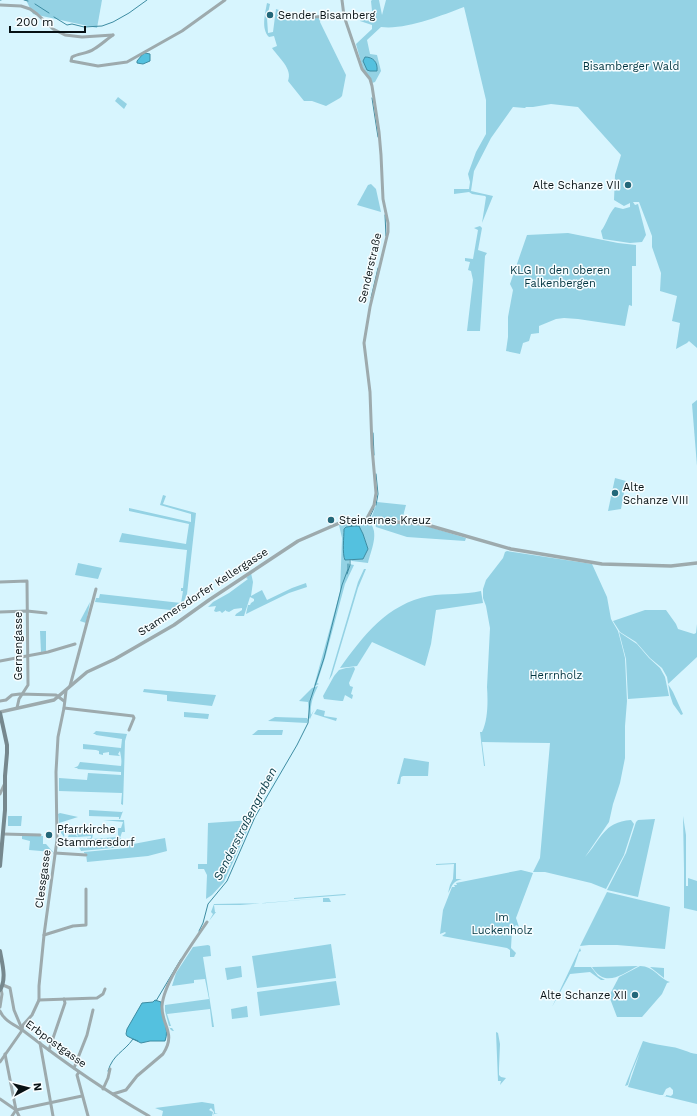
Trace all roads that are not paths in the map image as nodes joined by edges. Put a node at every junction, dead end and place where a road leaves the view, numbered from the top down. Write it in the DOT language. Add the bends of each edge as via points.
graph roads {
  1 [pos="225,0"];
  2 [pos="342,0"];
  3 [pos="0,5"];
  4 [pos="300,15"];
  5 [pos="344,16"];
  6 [pos="368,520"];
  7 [pos="697,563"];
  8 [pos="0,582"];
  9 [pos="96,590"];
  10 [pos="0,612"];
  11 [pos="27,612"];
  12 [pos="46,613"];
  13 [pos="75,644"];
  14 [pos="28,655"];
  15 [pos="0,661"];
  16 [pos="70,686"];
  17 [pos="66,691"];
  18 [pos="22,694"];
  19 [pos="58,697"];
  20 [pos="0,700"];
  21 [pos="64,701"];
  22 [pos="17,708"];
  23 [pos="64,708"];
  24 [pos="0,712"];
  25 [pos="129,730"];
  26 [pos="5,783"];
  27 [pos="0,794"];
  28 [pos="3,834"];
  29 [pos="40,835"];
  30 [pos="55,853"];
  31 [pos="86,855"];
  32 [pos="0,866"];
  33 [pos="86,889"];
  34 [pos="207,922"];
  35 [pos="44,935"];
  36 [pos="0,951"];
  37 [pos="1,988"];
  38 [pos="105,989"];
  39 [pos="64,999"];
  40 [pos="39,1000"];
  41 [pos="0,1007"];
  42 [pos="93,1010"];
  43 [pos="0,1012"];
  44 [pos="22,1029"];
  45 [pos="40,1043"];
  46 [pos="49,1050"];
  47 [pos="5,1054"];
  48 [pos="0,1062"];
  49 [pos="74,1068"];
  50 [pos="110,1069"];
  51 [pos="78,1072"];
  52 [pos="103,1089"];
  53 [pos="113,1094"];
  54 [pos="82,1096"];
  55 [pos="0,1099"];
  56 [pos="51,1103"];
  57 [pos="16,1110"];
  58 [pos="12,1116"];
  59 [pos="19,1116"];
  60 [pos="54,1116"];
  61 [pos="88,1116"];
  62 [pos="149,1116"];
  1 -- 3 [label="street" via="182,31 127,62 98,66 71,61 72,57 94,49 113,35 65,35 53,29 30,10 21,6"];
  2 -- 5 [label="street, Senderstraße"];
  4 -- 5 [label="street"];
  5 -- 6 [label="street, Senderstraße" via="362,69 372,86 381,155 383,199 388,223 386,244 364,343 370,392 376,493"];
  6 -- 7 [label="street, Stammersdorfer Kellergasse" via="424,524 511,549 602,564 671,566"];
  6 -- 16 [label="street, Stammersdorfer Kellergasse" via="344,521 298,541 174,625 115,659 92,669"];
  8 -- 11 [label="street, Gernengasse" via="27,581"];
  9 -- 16 [label="street"];
  10 -- 11 [label="street"];
  11 -- 12 [label="street"];
  11 -- 14 [label="street, Gernengasse"];
  13 -- 14 [label="street"];
  14 -- 15 [label="street"];
  14 -- 18 [label="street, Gernengasse" via="28,685"];
  16 -- 17 [label="street, Stammersdorfer Kellergasse"];
  17 -- 19 [label="street, Stammersdorfer Kellergasse"];
  17 -- 21 [label="street, Clessgasse"];
  18 -- 19 [label="street" via="48,694"];
  18 -- 20 [label="street"];
  18 -- 22 [label="street, Gernengasse"];
  19 -- 21 [label="street"];
  19 -- 22 [label="street, Stammersdorfer Kellergasse" via="49,702"];
  21 -- 23 [label="street, Clessgasse"];
  22 -- 24 [label="street, Stammersdorfer Kellergasse"];
  23 -- 25 [label="street" via="134,716"];
  23 -- 30 [label="street, Clessgasse" via="58,737"];
  24 -- 26 [label="main road" via="7,745"];
  26 -- 27 [label="street"];
  26 -- 28 [label="main road"];
  28 -- 29 [label="street"];
  28 -- 32 [label="main road"];
  30 -- 31 [label="street"];
  30 -- 35 [label="street, Clessgasse"];
  33 -- 35 [label="street" via="86,924"];
  34 -- 53 [label="street" via="168,986 162,1007 169,1035 166,1050 137,1076 126,1090"];
  35 -- 40 [label="street, Clessgasse"];
  36 -- 37 [label="main road" via="4,977"];
  37 -- 41 [label="street"];
  37 -- 44 [label="street" via="10,988 14,1010"];
  38 -- 39 [label="street" via="97,998"];
  39 -- 40 [label="street"];
  39 -- 46 [label="street" via="65,1003"];
  40 -- 44 [label="street, Clessgasse"];
  42 -- 49 [label="street" via="87,1035"];
  43 -- 44 [label="street, Erbpostgasse" via="4,1018"];
  44 -- 45 [label="street, Erbpostgasse"];
  44 -- 47 [label="street, Clessgasse"];
  45 -- 46 [label="street, Erbpostgasse"];
  45 -- 56 [label="street"];
  46 -- 49 [label="street, Erbpostgasse"];
  47 -- 48 [label="street, Clessgasse"];
  47 -- 57 [label="street"];
  49 -- 51 [label="street, Erbpostgasse"];
  50 -- 52 [label="street"];
  51 -- 52 [label="street, Erbpostgasse"];
  51 -- 54 [label="street"];
  52 -- 53 [label="street, Erbpostgasse"];
  53 -- 62 [label="street, Erbpostgasse"];
  54 -- 56 [label="street"];
  54 -- 61 [label="street"];
  55 -- 57 [label="street"];
  56 -- 57 [label="street"];
  56 -- 60 [label="street"];
  57 -- 58 [label="street"];
  57 -- 59 [label="street"];
}
